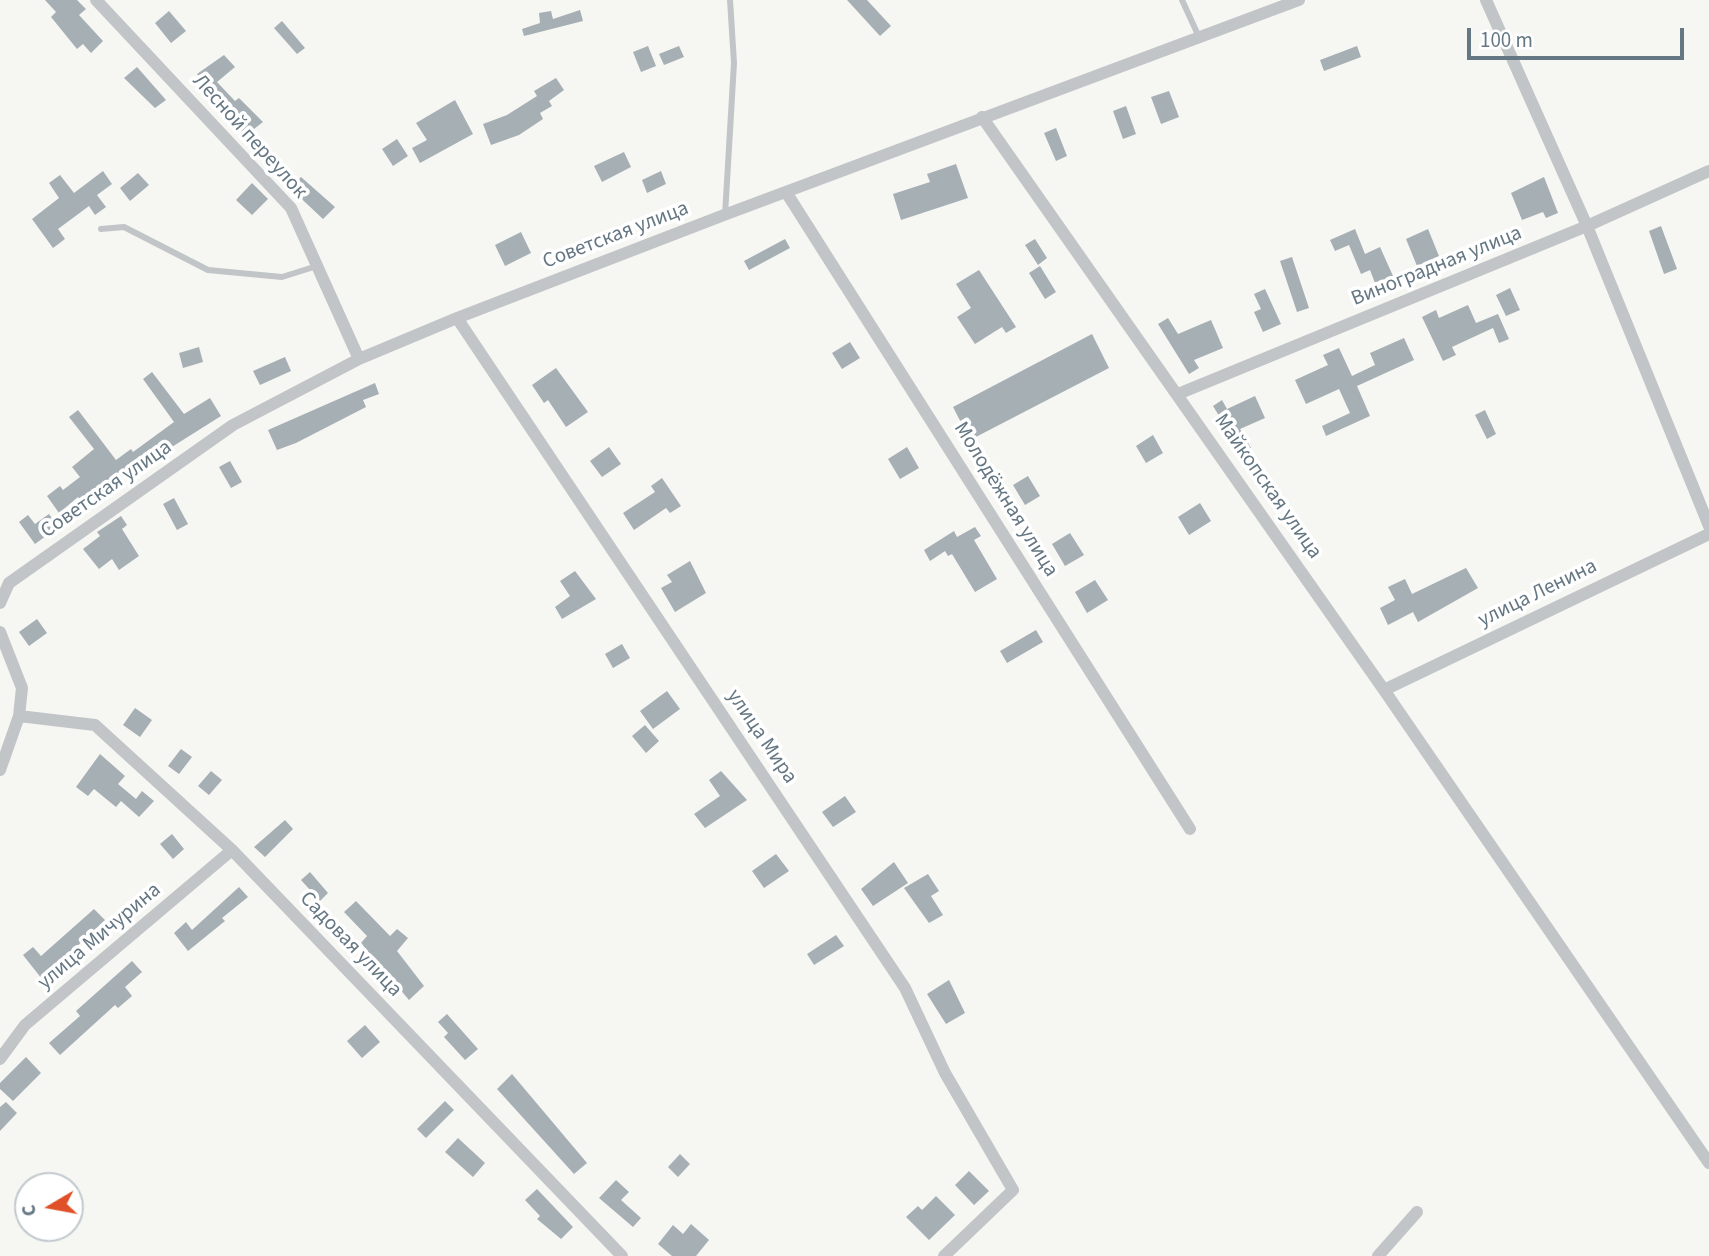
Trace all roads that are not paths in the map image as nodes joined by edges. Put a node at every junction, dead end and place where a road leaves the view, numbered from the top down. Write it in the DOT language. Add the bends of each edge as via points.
graph roads {
  1 [pos="96,0"];
  2 [pos="730,0"];
  3 [pos="1182,0"];
  4 [pos="1300,0"];
  5 [pos="1486,0"];
  6 [pos="1199,37"];
  7 [pos="982,117"];
  8 [pos="1709,171"];
  9 [pos="786,192"];
  10 [pos="724,215"];
  11 [pos="1587,226"];
  12 [pos="101,229"];
  13 [pos="317,266"];
  14 [pos="457,318"];
  15 [pos="359,359"];
  16 [pos="1178,394"];
  17 [pos="1709,526"];
  18 [pos="1709,534"];
  19 [pos="0,603"];
  20 [pos="0,632"];
  21 [pos="1384,690"];
  22 [pos="19,716"];
  23 [pos="0,770"];
  24 [pos="1190,829"];
  25 [pos="232,850"];
  26 [pos="0,1059"];
  27 [pos="1709,1163"];
  28 [pos="1416,1212"];
  29 [pos="622,1256"];
  30 [pos="944,1256"];
  31 [pos="1378,1256"];
  1 -- 13 [label="street, Лесной переулок" via="291,208"];
  2 -- 10 [label="lane" via="734,63"];
  3 -- 6 [label="lane"];
  4 -- 6 [label="street, Советская улица"];
  5 -- 11 [label="street"];
  6 -- 7 [label="street, Советская улица"];
  7 -- 9 [label="street, Советская улица"];
  7 -- 16 [label="street, Майкопская улица"];
  8 -- 11 [label="street, Виноградная улица"];
  9 -- 10 [label="street, Советская улица"];
  9 -- 24 [label="street, Молодёжная улица"];
  10 -- 14 [label="street, Советская улица"];
  11 -- 16 [label="street, Виноградная улица"];
  11 -- 17 [label="street"];
  12 -- 13 [label="lane" via="124,228 208,270 282,277"];
  13 -- 15 [label="street, Лесной переулок"];
  14 -- 15 [label="street, Советская улица"];
  14 -- 30 [label="street, улица Мира" via="905,988 945,1073 1013,1190"];
  15 -- 19 [label="street, Советская улица" via="233,425 9,583"];
  16 -- 21 [label="street, Майкопская улица"];
  18 -- 21 [label="street, улица Ленина"];
  20 -- 22 [label="street" via="22,688"];
  21 -- 27 [label="street, Майкопская улица"];
  22 -- 23 [label="street"];
  22 -- 25 [label="street, Садовая улица" via="95,724"];
  25 -- 26 [label="street, улица Мичурина" via="24,1026"];
  25 -- 29 [label="street, Садовая улица"];
  28 -- 31 [label="street"];
}
